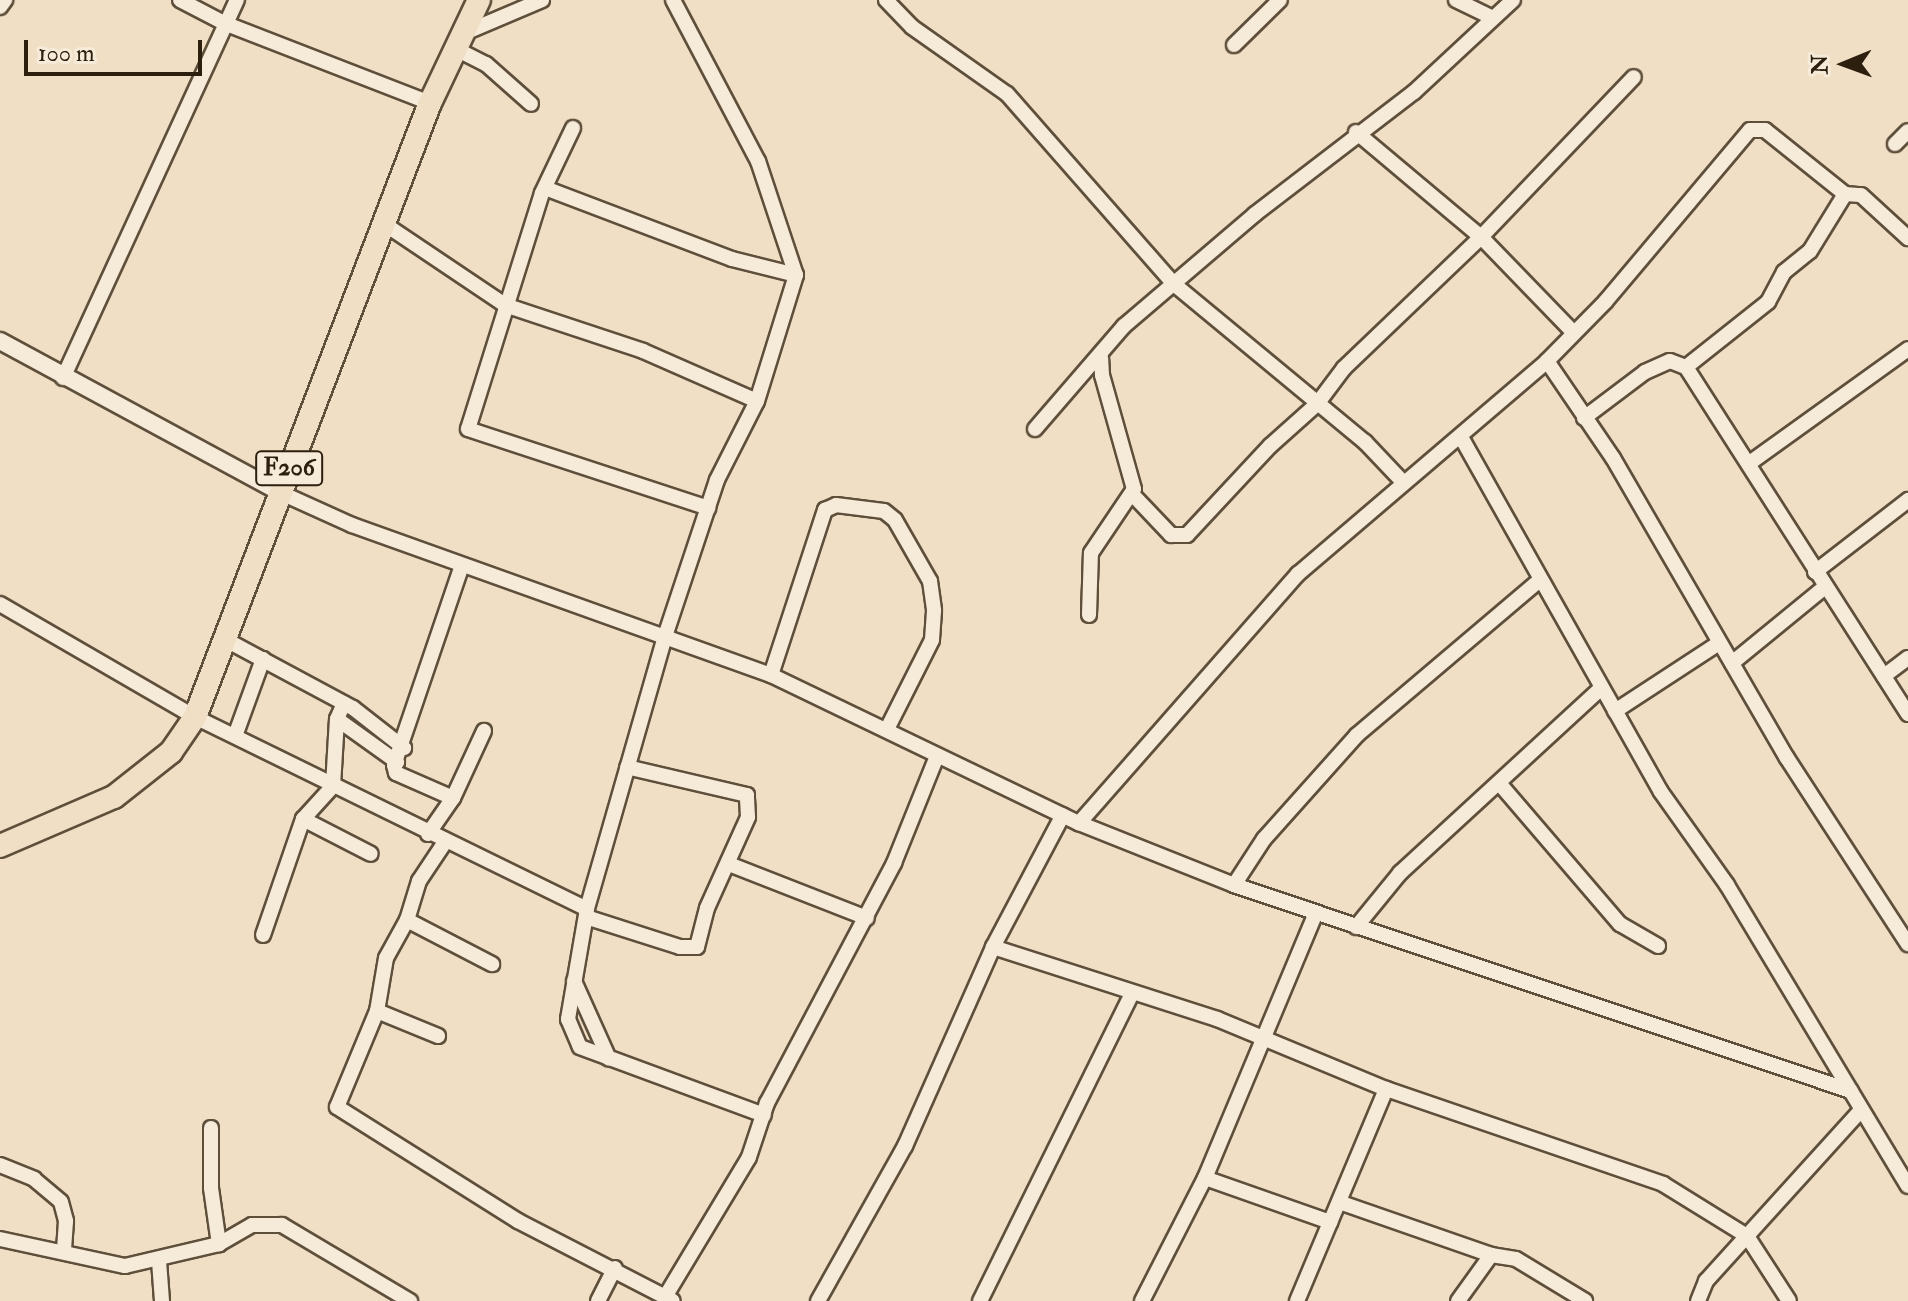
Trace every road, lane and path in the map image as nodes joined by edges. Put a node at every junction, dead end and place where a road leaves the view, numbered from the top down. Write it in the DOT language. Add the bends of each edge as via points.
graph roads {
  1 [pos="5,0"];
  2 [pos="180,0"];
  3 [pos="237,0"];
  4 [pos="479,0"];
  5 [pos="542,0"];
  6 [pos="673,0"];
  7 [pos="886,0"];
  8 [pos="1280,0"];
  9 [pos="1456,0"];
  10 [pos="1513,0"];
  11 [pos="0,7"];
  12 [pos="1493,18"];
  13 [pos="224,23"];
  14 [pos="456,42"];
  15 [pos="1234,45"];
  16 [pos="1634,77"];
  17 [pos="430,103"];
  18 [pos="531,104"];
  19 [pos="573,128"];
  20 [pos="1908,131"];
  21 [pos="1356,132"];
  22 [pos="1895,144"];
  23 [pos="545,188"];
  24 [pos="1845,194"];
  25 [pos="383,223"];
  26 [pos="1481,237"];
  27 [pos="1908,238"];
  28 [pos="796,275"];
  29 [pos="1174,284"];
  30 [pos="505,305"];
  31 [pos="1573,332"];
  32 [pos="0,341"];
  33 [pos="1908,349"];
  34 [pos="1101,358"];
  35 [pos="1547,361"];
  36 [pos="1686,367"];
  37 [pos="63,378"];
  38 [pos="757,401"];
  39 [pos="1317,404"];
  40 [pos="1584,418"];
  41 [pos="1035,429"];
  42 [pos="1461,437"];
  43 [pos="1751,462"];
  44 [pos="1403,482"];
  45 [pos="279,492"];
  46 [pos="1134,496"];
  47 [pos="1908,500"];
  48 [pos="708,508"];
  49 [pos="462,565"];
  50 [pos="1815,572"];
  51 [pos="1540,580"];
  52 [pos="1825,587"];
  53 [pos="0,604"];
  54 [pos="1089,615"];
  55 [pos="666,633"];
  56 [pos="228,641"];
  57 [pos="1719,643"];
  58 [pos="1908,658"];
  59 [pos="263,659"];
  60 [pos="1732,663"];
  61 [pos="771,675"];
  62 [pos="1884,676"];
  63 [pos="1601,688"];
  64 [pos="344,703"];
  65 [pos="1615,711"];
  66 [pos="1908,714"];
  67 [pos="195,717"];
  68 [pos="337,719"];
  69 [pos="887,729"];
  70 [pos="484,731"];
  71 [pos="235,736"];
  72 [pos="404,748"];
  73 [pos="937,756"];
  74 [pos="397,762"];
  75 [pos="627,767"];
  76 [pos="646,772"];
  77 [pos="1499,783"];
  78 [pos="333,786"];
  79 [pos="453,798"];
  80 [pos="616,802"];
  81 [pos="1063,815"];
  82 [pos="303,819"];
  83 [pos="1079,823"];
  84 [pos="428,834"];
  85 [pos="445,842"];
  86 [pos="0,846"];
  87 [pos="371,854"];
  88 [pos="729,864"];
  89 [pos="1234,885"];
  90 [pos="586,913"];
  91 [pos="1315,915"];
  92 [pos="867,918"];
  93 [pos="407,920"];
  94 [pos="1356,927"];
  95 [pos="263,935"];
  96 [pos="1908,944"];
  97 [pos="1658,946"];
  98 [pos="993,947"];
  99 [pos="492,964"];
  100 [pos="574,981"];
  101 [pos="1131,995"];
  102 [pos="570,1000"];
  103 [pos="377,1011"];
  104 [pos="586,1012"];
  105 [pos="438,1036"];
  106 [pos="1261,1038"];
  107 [pos="609,1059"];
  108 [pos="1386,1089"];
  109 [pos="1851,1091"];
  110 [pos="1861,1110"];
  111 [pos="764,1115"];
  112 [pos="211,1128"];
  113 [pos="0,1165"];
  114 [pos="1205,1178"];
  115 [pos="1908,1186"];
  116 [pos="1339,1202"];
  117 [pos="1330,1222"];
  118 [pos="1747,1236"];
  119 [pos="0,1239"];
  120 [pos="219,1244"];
  121 [pos="1460,1245"];
  122 [pos="64,1250"];
  123 [pos="1491,1255"];
  124 [pos="159,1261"];
  125 [pos="615,1268"];
  126 [pos="1475,1272"];
  127 [pos="669,1299"];
  128 [pos="162,1301"];
  129 [pos="410,1301"];
  130 [pos="598,1301"];
  131 [pos="818,1301"];
  132 [pos="980,1301"];
  133 [pos="1142,1301"];
  134 [pos="1297,1301"];
  135 [pos="1458,1301"];
  136 [pos="1585,1301"];
  137 [pos="1698,1301"];
  138 [pos="1789,1301"];
  1 -- 11 [label="street"];
  2 -- 13 [label="street"];
  3 -- 13 [label="street"];
  4 -- 14 [label="main road, F206"];
  5 -- 14 [label="street"];
  6 -- 28 [label="street" via="758,161"];
  7 -- 29 [label="street" via="912,27 1007,94"];
  8 -- 15 [label="street"];
  9 -- 12 [label="street"];
  10 -- 12 [label="street"];
  12 -- 21 [label="street" via="1414,92"];
  13 -- 17 [label="street"];
  13 -- 37 [label="street" via="158,180"];
  14 -- 17 [label="main road, F206"];
  14 -- 18 [label="street"];
  16 -- 26 [label="street"];
  17 -- 25 [label="main road, F206"];
  19 -- 23 [label="street"];
  20 -- 22 [label="street"];
  21 -- 26 [label="street"];
  21 -- 29 [label="street"];
  23 -- 28 [label="street" via="732,259"];
  23 -- 30 [label="street"];
  24 -- 27 [label="street" via="1861,195"];
  24 -- 31 [label="street" via="1765,130 1750,130 1630,274"];
  24 -- 36 [label="street" via="1810,251 1784,272 1768,302"];
  25 -- 30 [label="street"];
  25 -- 45 [label="main road, F206"];
  26 -- 31 [label="street"];
  26 -- 39 [label="street" via="1344,368"];
  28 -- 38 [label="street"];
  29 -- 34 [label="street" via="1112,338"];
  29 -- 39 [label="street"];
  30 -- 38 [label="street" via="643,351"];
  30 -- 48 [label="street" via="468,429"];
  31 -- 35 [label="street"];
  32 -- 37 [label="street"];
  33 -- 43 [label="street"];
  34 -- 41 [label="street"];
  34 -- 46 [label="street" via="1134,477"];
  35 -- 40 [label="street"];
  35 -- 42 [label="street"];
  36 -- 40 [label="street" via="1670,361 1645,372"];
  36 -- 43 [label="street"];
  37 -- 45 [label="street"];
  38 -- 48 [label="street"];
  39 -- 44 [label="street" via="1365,442"];
  39 -- 46 [label="street" via="1187,535 1171,535"];
  40 -- 57 [label="street" via="1629,484"];
  42 -- 44 [label="street"];
  42 -- 51 [label="street"];
  43 -- 50 [label="street"];
  44 -- 83 [label="street" via="1249,625"];
  45 -- 49 [label="street"];
  45 -- 56 [label="main road, F206"];
  46 -- 54 [label="street" via="1097,537 1088,572"];
  47 -- 50 [label="street"];
  48 -- 55 [label="street"];
  49 -- 55 [label="street"];
  49 -- 72 [label="street"];
  50 -- 52 [label="street"];
  51 -- 63 [label="street"];
  51 -- 89 [label="street" via="1357,735 1264,839"];
  52 -- 60 [label="street"];
  52 -- 62 [label="street"];
  53 -- 67 [label="street"];
  55 -- 61 [label="street"];
  55 -- 75 [label="street"];
  56 -- 59 [label="street"];
  56 -- 67 [label="main road, F206"];
  57 -- 60 [label="street"];
  57 -- 65 [label="street"];
  58 -- 62 [label="street"];
  59 -- 64 [label="street"];
  59 -- 71 [label="street"];
  60 -- 96 [label="street"];
  61 -- 69 [label="street"];
  61 -- 69 [label="street" via="825,510 836,505 884,511 895,520 930,581 934,611 932,640"];
  62 -- 66 [label="street"];
  63 -- 65 [label="street"];
  63 -- 77 [label="street"];
  64 -- 68 [label="street"];
  64 -- 72 [label="street"];
  65 -- 109 [label="street"];
  67 -- 71 [label="street"];
  67 -- 86 [label="main road, F206" via="161,761 114,797"];
  68 -- 74 [label="street"];
  68 -- 78 [label="street"];
  69 -- 73 [label="street"];
  70 -- 79 [label="street"];
  71 -- 78 [label="street"];
  72 -- 74 [label="street"];
  73 -- 81 [label="street"];
  73 -- 92 [label="street"];
  74 -- 79 [label="street" via="396,773"];
  75 -- 76 [label="street"];
  75 -- 80 [label="street"];
  76 -- 80 [label="street"];
  76 -- 88 [label="street" via="747,795 748,817"];
  77 -- 94 [label="street" via="1400,873"];
  77 -- 97 [label="street" via="1620,924"];
  78 -- 82 [label="street"];
  78 -- 84 [label="street"];
  79 -- 84 [label="street"];
  80 -- 90 [label="street"];
  81 -- 83 [label="street"];
  81 -- 98 [label="street"];
  82 -- 87 [label="street"];
  82 -- 95 [label="street"];
  83 -- 89 [label="street"];
  84 -- 85 [label="street"];
  85 -- 90 [label="street"];
  85 -- 93 [label="street" via="419,881"];
  88 -- 90 [label="street" via="704,917 700,941 691,949"];
  88 -- 92 [label="street"];
  89 -- 91 [label="street"];
  90 -- 100 [label="street"];
  91 -- 94 [label="street"];
  91 -- 106 [label="street"];
  92 -- 111 [label="street"];
  93 -- 99 [label="street"];
  93 -- 103 [label="street" via="386,958"];
  94 -- 109 [label="street"];
  98 -- 101 [label="street"];
  98 -- 131 [label="street" via="905,1146"];
  100 -- 102 [label="street"];
  100 -- 104 [label="street"];
  101 -- 106 [label="street" via="1171,1003"];
  101 -- 132 [label="street"];
  102 -- 104 [label="street"];
  102 -- 107 [label="street" via="574,1040"];
  103 -- 105 [label="street"];
  103 -- 125 [label="street" via="337,1103 339,1111 427,1160 518,1221"];
  104 -- 107 [label="street"];
  106 -- 108 [label="street"];
  106 -- 114 [label="street"];
  107 -- 111 [label="street"];
  108 -- 116 [label="street"];
  108 -- 118 [label="street" via="1663,1184"];
  109 -- 110 [label="street"];
  110 -- 115 [label="street"];
  110 -- 118 [label="street"];
  111 -- 127 [label="street" via="732,1191 690,1250"];
  112 -- 120 [label="street" via="211,1188"];
  113 -- 122 [label="street" via="34,1179 61,1202"];
  114 -- 117 [label="street"];
  114 -- 133 [label="street"];
  116 -- 117 [label="street"];
  116 -- 121 [label="street"];
  117 -- 134 [label="street"];
  118 -- 137 [label="street" via="1706,1281"];
  118 -- 138 [label="street"];
  119 -- 122 [label="street"];
  120 -- 124 [label="street"];
  120 -- 129 [label="street" via="252,1225 282,1225"];
  121 -- 123 [label="street"];
  121 -- 126 [label="street"];
  122 -- 124 [label="street" via="125,1266"];
  123 -- 126 [label="street"];
  123 -- 136 [label="street" via="1516,1259"];
  124 -- 128 [label="street"];
  125 -- 127 [label="street"];
  125 -- 130 [label="street"];
  126 -- 135 [label="street"];
}
